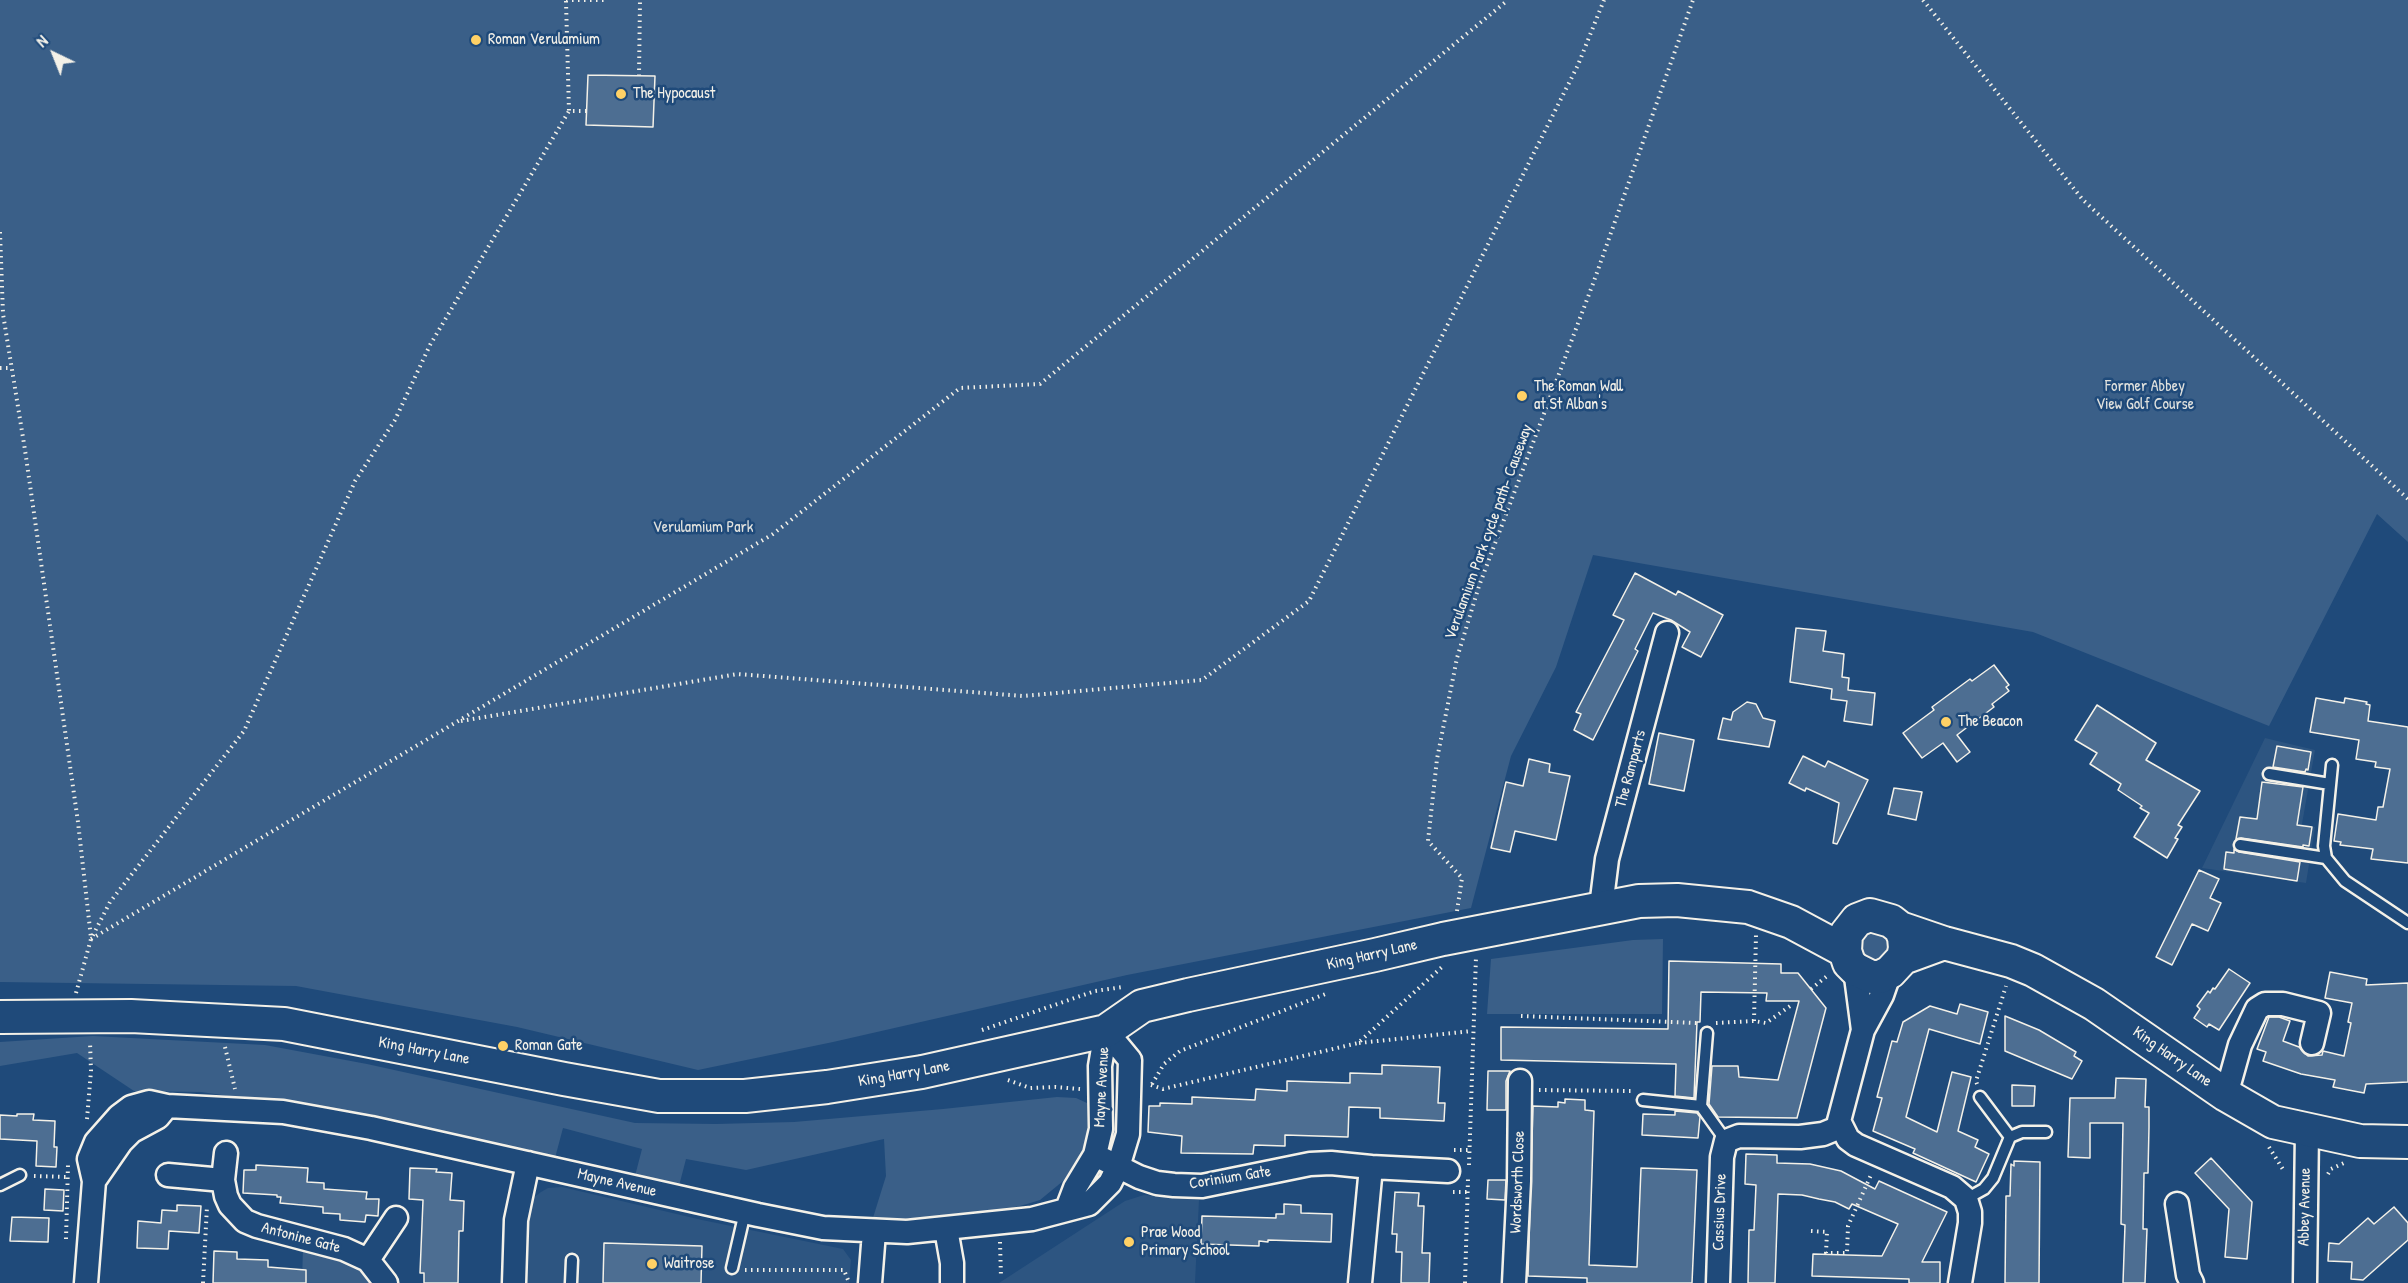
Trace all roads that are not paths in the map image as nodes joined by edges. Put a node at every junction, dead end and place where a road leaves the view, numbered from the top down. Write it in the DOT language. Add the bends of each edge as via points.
graph roads {
  1 [pos="1667,633"];
  2 [pos="2332,765"];
  3 [pos="2269,774"];
  4 [pos="2330,784"];
  5 [pos="2240,845"];
  6 [pos="2326,858"];
  7 [pos="1601,907"];
  8 [pos="1857,920"];
  9 [pos="1791,922"];
  10 [pos="2408,923"];
  11 [pos="1897,952"];
  12 [pos="1844,964"];
  13 [pos="0,1017"];
  14 [pos="1106,1030"];
  15 [pos="1863,1030"];
  16 [pos="1707,1033"];
  17 [pos="2312,1043"];
  18 [pos="1520,1085"];
  19 [pos="2226,1095"];
  20 [pos="1980,1097"];
  21 [pos="1643,1100"];
  22 [pos="1701,1106"];
  23 [pos="1840,1127"];
  24 [pos="2307,1131"];
  25 [pos="2046,1132"];
  26 [pos="2010,1137"];
  27 [pos="1726,1142"];
  28 [pos="2408,1142"];
  29 [pos="226,1153"];
  30 [pos="1095,1155"];
  31 [pos="528,1163"];
  32 [pos="1118,1167"];
  33 [pos="1371,1167"];
  34 [pos="1448,1171"];
  35 [pos="20,1174"];
  36 [pos="168,1175"];
  37 [pos="223,1180"];
  38 [pos="0,1185"];
  39 [pos="1966,1199"];
  40 [pos="2177,1204"];
  41 [pos="1067,1209"];
  42 [pos="744,1212"];
  43 [pos="396,1218"];
  44 [pos="946,1229"];
  45 [pos="874,1232"];
  46 [pos="368,1260"];
  47 [pos="572,1260"];
  48 [pos="732,1268"];
  49 [pos="86,1283"];
  50 [pos="386,1283"];
  51 [pos="514,1283"];
  52 [pos="571,1283"];
  53 [pos="870,1283"];
  54 [pos="952,1283"];
  55 [pos="1360,1283"];
  56 [pos="1514,1283"];
  57 [pos="1718,1283"];
  58 [pos="1960,1283"];
  59 [pos="2192,1283"];
  60 [pos="2304,1283"];
  1 -- 7 [label="street, The Ramparts" via="1607,859"];
  2 -- 4 [label="lane"];
  3 -- 4 [label="lane"];
  4 -- 6 [label="lane"];
  5 -- 6 [label="lane"];
  6 -- 10 [label="lane" via="2345,880"];
  7 -- 9 [label="street, King Harry Lane" via="1639,901 1716,903 1748,907"];
  7 -- 14 [label="street, King Harry Lane" via="1463,945 1142,1006"];
  8 -- 9 [label="street, King Harry Lane"];
  8 -- 11 [label="street" via="1880,916"];
  8 -- 12 [label="street" via="1846,934"];
  9 -- 12 [label="street, King Harry Lane"];
  11 -- 12 [label="street, King Harry Lane" via="1880,977 1871,977"];
  11 -- 15 [label="street"];
  11 -- 19 [label="street, King Harry Lane" via="1944,943 2011,960 2070,990"];
  12 -- 15 [label="street"];
  13 -- 14 [label="street, King Harry Lane" via="131,1016 284,1024 670,1096 745,1096 827,1087 922,1072"];
  14 -- 30 [label="street, Mayne Avenue" via="1100,1066 1101,1129"];
  14 -- 32 [label="street, Mayne Avenue" via="1130,1060 1141,1088"];
  15 -- 23 [label="street" via="1839,1114"];
  16 -- 22 [label="lane"];
  17 -- 19 [label="street" via="2319,1013 2265,1004 2257,1009 2240,1046"];
  18 -- 56 [label="street, Wordsworth Close"];
  19 -- 24 [label="street, King Harry Lane" via="2273,1122"];
  20 -- 26 [label="lane"];
  21 -- 22 [label="lane"];
  22 -- 27 [label="lane"];
  23 -- 27 [label="street" via="1823,1134 1739,1136"];
  23 -- 39 [label="street" via="1856,1145 1952,1187"];
  24 -- 28 [label="street, King Harry Lane" via="2360,1141"];
  24 -- 60 [label="street, Abbey Avenue"];
  25 -- 26 [label="lane" via="2022,1132"];
  26 -- 39 [label="lane" via="1993,1178 1984,1189"];
  27 -- 57 [label="street, Cassius Drive" via="1722,1157"];
  29 -- 37 [label="street, Antonine Gate"];
  30 -- 32 [label="street, Corinium Gate"];
  30 -- 41 [label="street, Mayne Avenue"];
  31 -- 42 [label="street, Mayne Avenue"];
  31 -- 49 [label="street, Mayne Avenue" via="283,1112 167,1106 158,1117 121,1142 94,1181"];
  31 -- 51 [label="street" via="516,1220"];
  32 -- 33 [label="street, Corinium Gate" via="1157,1184 1192,1186 1310,1164"];
  32 -- 41 [label="street, Mayne Avenue" via="1110,1183 1089,1204"];
  33 -- 34 [label="street, Corinium Gate"];
  33 -- 55 [label="street"];
  35 -- 38 [label="lane"];
  36 -- 37 [label="street"];
  37 -- 46 [label="street, Antonine Gate" via="230,1204 245,1221 344,1249"];
  39 -- 58 [label="street" via="1970,1223"];
  40 -- 59 [label="street"];
  41 -- 44 [label="street, Mayne Avenue" via="1032,1219"];
  42 -- 45 [label="street, Mayne Avenue" via="823,1228"];
  42 -- 48 [label="lane"];
  43 -- 46 [label="street"];
  44 -- 45 [label="street, Mayne Avenue"];
  44 -- 54 [label="street"];
  45 -- 53 [label="street"];
  46 -- 50 [label="street, Antonine Gate"];
  47 -- 52 [label="lane"];
}
